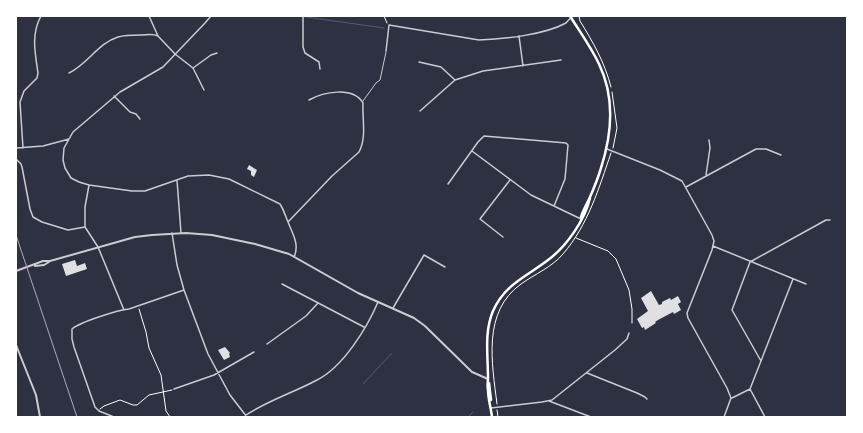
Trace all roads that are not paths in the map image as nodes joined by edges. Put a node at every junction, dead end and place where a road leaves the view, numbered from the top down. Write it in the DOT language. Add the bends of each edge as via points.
graph roads {
  1 [pos="40,16"];
  2 [pos="149,16"];
  3 [pos="211,16"];
  4 [pos="303,16"];
  5 [pos="571,16"];
  6 [pos="158,36"];
  7 [pos="519,36"];
  8 [pos="386,51"];
  9 [pos="217,53"];
  10 [pos="175,54"];
  11 [pos="561,60"];
  12 [pos="419,62"];
  13 [pos="523,66"];
  14 [pos="193,68"];
  15 [pos="320,69"];
  16 [pos="69,73"];
  17 [pos="455,80"];
  18 [pos="204,90"];
  19 [pos="114,96"];
  20 [pos="309,100"];
  21 [pos="362,101"];
  22 [pos="420,111"];
  23 [pos="140,119"];
  24 [pos="69,139"];
  25 [pos="709,140"];
  26 [pos="16,148"];
  27 [pos="23,148"];
  28 [pos="607,149"];
  29 [pos="472,151"];
  30 [pos="781,155"];
  31 [pos="16,159"];
  32 [pos="706,175"];
  33 [pos="177,180"];
  34 [pos="510,180"];
  35 [pos="448,184"];
  36 [pos="89,186"];
  37 [pos="686,187"];
  38 [pos="554,206"];
  39 [pos="581,218"];
  40 [pos="830,220"];
  41 [pos="288,222"];
  42 [pos="85,227"];
  43 [pos="172,233"];
  44 [pos="180,233"];
  45 [pos="503,237"];
  46 [pos="713,246"];
  47 [pos="98,247"];
  48 [pos="294,257"];
  49 [pos="750,262"];
  50 [pos="445,267"];
  51 [pos="16,271"];
  52 [pos="793,279"];
  53 [pos="282,284"];
  54 [pos="806,284"];
  55 [pos="184,290"];
  56 [pos="378,302"];
  57 [pos="318,303"];
  58 [pos="393,308"];
  59 [pos="124,310"];
  60 [pos="364,327"];
  61 [pos="629,332"];
  62 [pos="267,344"];
  63 [pos="16,345"];
  64 [pos="254,352"];
  65 [pos="761,361"];
  66 [pos="217,373"];
  67 [pos="586,373"];
  68 [pos="488,379"];
  69 [pos="174,389"];
  70 [pos="750,389"];
  71 [pos="731,398"];
  72 [pos="647,399"];
  73 [pos="549,401"];
  74 [pos="491,408"];
  75 [pos="245,416"];
  76 [pos="40,417"];
  77 [pos="114,417"];
  78 [pos="492,417"];
  79 [pos="591,417"];
  80 [pos="724,417"];
  81 [pos="765,417"];
  1 -- 27 [label="street" via="34,38 37,78 24,90 20,102"];
  2 -- 6 [label="street"];
  3 -- 10 [label="street"];
  4 -- 15 [label="street" via="303,47 305,53 318,62"];
  5 -- 7 [label="street" via="567,22"];
  5 -- 28 [label="main road" via="593,51 606,83 610,114"];
  6 -- 10 [label="street"];
  6 -- 16 [label="street" via="129,35 108,41 82,65"];
  7 -- 8 [label="street" via="480,40 390,24"];
  7 -- 13 [label="street"];
  8 -- 21 [label="lane" via="380,80"];
  9 -- 14 [label="street"];
  10 -- 14 [label="street"];
  10 -- 19 [label="street" via="163,67"];
  11 -- 13 [label="street"];
  12 -- 17 [label="street" via="441,67"];
  13 -- 17 [label="street" via="482,71"];
  14 -- 18 [label="street"];
  17 -- 22 [label="street"];
  19 -- 23 [label="street"];
  19 -- 24 [label="street" via="73,132"];
  20 -- 21 [label="street" via="322,94 338,92"];
  21 -- 41 [label="street" via="363,137 359,152"];
  24 -- 27 [label="street" via="44,146"];
  24 -- 36 [label="street" via="63,152 65,168 70,178"];
  25 -- 32 [label="street"];
  26 -- 27 [label="street"];
  28 -- 37 [label="street" via="674,176"];
  28 -- 39 [label="main road"];
  29 -- 34 [label="street"];
  29 -- 35 [label="street"];
  29 -- 38 [label="street" via="484,136 567,143 564,179"];
  30 -- 32 [label="street" via="766,149 756,149"];
  31 -- 42 [label="street" via="21,164 33,217 68,230"];
  32 -- 37 [label="street"];
  33 -- 36 [label="street" via="145,191"];
  33 -- 41 [label="street" via="188,176 209,175 229,179 280,204"];
  33 -- 44 [label="street"];
  34 -- 38 [label="street" via="531,195"];
  34 -- 45 [label="street" via="480,219"];
  36 -- 42 [label="street" via="84,207"];
  37 -- 46 [label="street" via="713,237"];
  38 -- 39 [label="street"];
  39 -- 68 [label="main road" via="556,254 517,280 499,300 492,314 488,332"];
  40 -- 49 [label="street"];
  41 -- 48 [label="street" via="297,247"];
  42 -- 47 [label="street"];
  43 -- 44 [label="street"];
  43 -- 47 [label="street" via="135,237"];
  43 -- 55 [label="street"];
  44 -- 48 [label="street" via="234,239"];
  46 -- 49 [label="street"];
  46 -- 71 [label="street" via="687,314"];
  47 -- 51 [label="street" via="43,261"];
  47 -- 59 [label="street"];
  48 -- 56 [label="street"];
  49 -- 52 [label="street"];
  49 -- 65 [label="street" via="732,310"];
  50 -- 58 [label="street" via="424,255"];
  52 -- 54 [label="street"];
  52 -- 65 [label="street"];
  53 -- 57 [label="street"];
  55 -- 59 [label="street"];
  55 -- 66 [label="street"];
  56 -- 58 [label="street"];
  56 -- 60 [label="street"];
  57 -- 60 [label="street"];
  57 -- 62 [label="street" via="306,316"];
  58 -- 68 [label="street" via="419,322 472,372"];
  59 -- 77 [label="street" via="72,329 74,347 95,406 99,411"];
  60 -- 75 [label="street" via="339,364 326,375"];
  61 -- 67 [label="street" via="627,339"];
  63 -- 76 [label="street" via="36,395"];
  64 -- 66 [label="street"];
  65 -- 70 [label="street"];
  66 -- 69 [label="street"];
  66 -- 75 [label="street"];
  67 -- 72 [label="street"];
  67 -- 73 [label="street"];
  68 -- 74 [label="main road"];
  70 -- 71 [label="street"];
  70 -- 81 [label="street"];
  71 -- 80 [label="street"];
  73 -- 74 [label="street"];
  73 -- 79 [label="street"];
  74 -- 78 [label="main road"];
}
